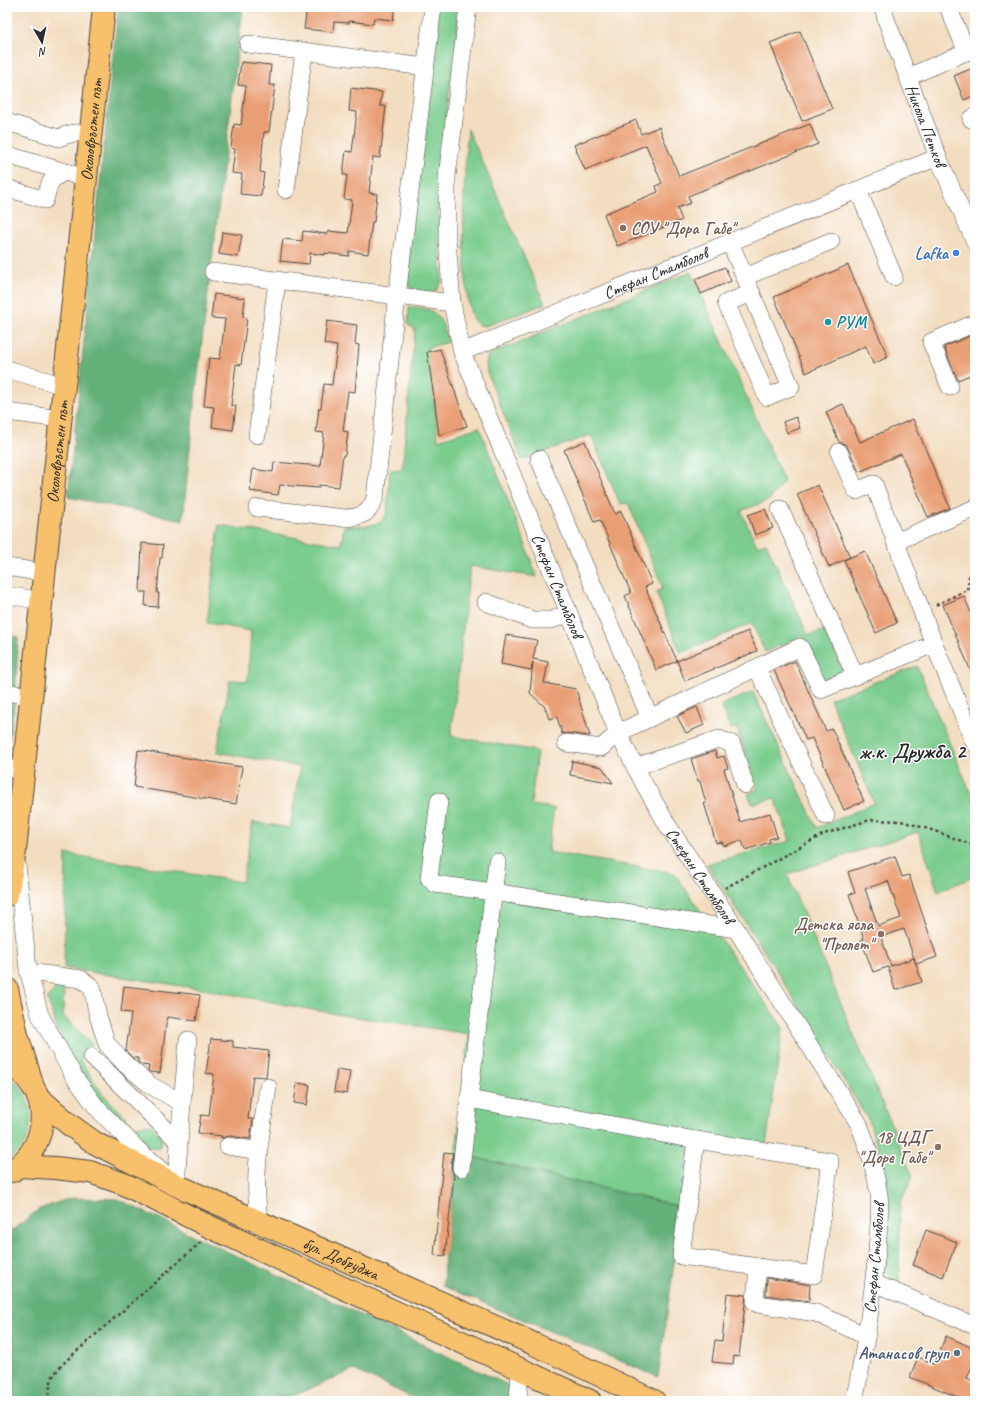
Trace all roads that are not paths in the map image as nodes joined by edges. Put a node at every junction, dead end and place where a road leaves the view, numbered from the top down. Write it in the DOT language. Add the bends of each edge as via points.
graph roads {
  1 [pos="104,7"];
  2 [pos="433,7"];
  3 [pos="468,7"];
  4 [pos="883,7"];
  5 [pos="948,7"];
  6 [pos="248,44"];
  7 [pos="971,50"];
  8 [pos="304,51"];
  9 [pos="425,67"];
  10 [pos="908,77"];
  11 [pos="7,122"];
  12 [pos="91,132"];
  13 [pos="7,155"];
  14 [pos="938,158"];
  15 [pos="65,172"];
  16 [pos="86,178"];
  17 [pos="7,188"];
  18 [pos="286,190"];
  19 [pos="858,190"];
  20 [pos="831,241"];
  21 [pos="730,242"];
  22 [pos="975,242"];
  23 [pos="213,272"];
  24 [pos="745,276"];
  25 [pos="894,277"];
  26 [pos="277,281"];
  27 [pos="752,293"];
  28 [pos="398,296"];
  29 [pos="452,303"];
  30 [pos="975,323"];
  31 [pos="462,352"];
  32 [pos="7,369"];
  33 [pos="64,386"];
  34 [pos="950,388"];
  35 [pos="7,412"];
  36 [pos="61,419"];
  37 [pos="257,435"];
  38 [pos="838,452"];
  39 [pos="539,459"];
  40 [pos="257,508"];
  41 [pos="975,508"];
  42 [pos="780,509"];
  43 [pos="896,542"];
  44 [pos="7,567"];
  45 [pos="45,572"];
  46 [pos="7,595"];
  47 [pos="42,601"];
  48 [pos="486,602"];
  49 [pos="569,614"];
  50 [pos="934,644"];
  51 [pos="757,668"];
  52 [pos="855,675"];
  53 [pos="7,692"];
  54 [pos="31,697"];
  55 [pos="650,718"];
  56 [pos="618,733"];
  57 [pos="566,743"];
  58 [pos="975,744"];
  59 [pos="635,767"];
  60 [pos="15,770"];
  61 [pos="745,786"];
  62 [pos="439,801"];
  63 [pos="826,816"];
  64 [pos="16,851"];
  65 [pos="497,862"];
  66 [pos="493,892"];
  67 [pos="7,895"];
  68 [pos="736,929"];
  69 [pos="29,972"];
  70 [pos="7,989"];
  71 [pos="188,1040"];
  72 [pos="92,1057"];
  73 [pos="7,1063"];
  74 [pos="268,1086"];
  75 [pos="35,1092"];
  76 [pos="469,1099"];
  77 [pos="182,1103"];
  78 [pos="696,1140"];
  79 [pos="178,1141"];
  80 [pos="228,1146"];
  81 [pos="260,1151"];
  82 [pos="461,1168"];
  83 [pos="13,1170"];
  84 [pos="176,1185"];
  85 [pos="260,1222"];
  86 [pos="758,1267"];
  87 [pos="874,1283"];
  88 [pos="975,1326"];
  89 [pos="866,1336"];
  90 [pos="520,1368"];
  91 [pos="518,1401"];
  92 [pos="590,1401"];
  93 [pos="654,1401"];
  94 [pos="854,1401"];
  1 -- 12 [label="main road, Околовръстен път"];
  2 -- 9 [label="street"];
  3 -- 29 [label="street, Стефан Стамболов" via="447,177 447,239"];
  4 -- 10 [label="street, Никола Петков"];
  5 -- 7 [label="street"];
  6 -- 8 [label="street"];
  7 -- 10 [label="street"];
  8 -- 9 [label="street"];
  8 -- 18 [label="street"];
  9 -- 28 [label="street"];
  10 -- 14 [label="street, Никола Петков"];
  11 -- 12 [label="street" via="59,138 66,134"];
  12 -- 16 [label="main road, Околовръстен път"];
  13 -- 15 [label="street"];
  14 -- 19 [label="street, Стефан Стамболов"];
  14 -- 22 [label="street, Никола Петков"];
  15 -- 16 [label="street"];
  15 -- 17 [label="street" via="50,182 45,200"];
  16 -- 33 [label="main road, Околовръстен път"];
  19 -- 21 [label="street, Стефан Стамболов"];
  19 -- 25 [label="street"];
  20 -- 24 [label="street"];
  21 -- 24 [label="street"];
  21 -- 31 [label="street, Стефан Стамболов"];
  23 -- 26 [label="street"];
  24 -- 27 [label="street"];
  26 -- 28 [label="street"];
  26 -- 37 [label="street"];
  27 -- 27 [label="street" via="726,303 767,397 791,387"];
  28 -- 29 [label="street"];
  28 -- 40 [label="street" via="375,498 371,509 360,516 345,518"];
  29 -- 31 [label="street, Стефан Стамболов"];
  30 -- 34 [label="street" via="931,342"];
  31 -- 49 [label="street, Стефан Стамболов"];
  32 -- 33 [label="street"];
  33 -- 36 [label="main road, Околовръстен път"];
  35 -- 36 [label="street"];
  36 -- 45 [label="main road, Околовръстен път"];
  38 -- 43 [label="street" via="856,491 874,484"];
  39 -- 55 [label="street"];
  41 -- 43 [label="street"];
  42 -- 52 [label="street"];
  43 -- 50 [label="street"];
  44 -- 45 [label="street"];
  45 -- 47 [label="main road, Околовръстен път"];
  46 -- 47 [label="street"];
  47 -- 54 [label="main road, Околовръстен път"];
  48 -- 49 [label="street" via="532,620 551,620"];
  49 -- 56 [label="street, Стефан Стамболов"];
  50 -- 52 [label="street"];
  50 -- 58 [label="street"];
  51 -- 52 [label="street" via="800,647 821,690"];
  51 -- 55 [label="street"];
  51 -- 63 [label="street"];
  53 -- 54 [label="street"];
  54 -- 60 [label="main road, Околовръстен път"];
  55 -- 56 [label="street"];
  56 -- 57 [label="street" via="601,748"];
  56 -- 59 [label="street, Стефан Стамболов"];
  59 -- 61 [label="street" via="720,738 732,744"];
  59 -- 68 [label="street, Стефан Стамболов" via="668,826"];
  60 -- 64 [label="main road, Околовръстен път"];
  62 -- 66 [label="street" via="429,878 435,884"];
  64 -- 67 [label="main road, Околовръстен път"];
  64 -- 69 [label="street"];
  65 -- 66 [label="street"];
  66 -- 68 [label="street"];
  66 -- 76 [label="street"];
  68 -- 87 [label="street, Стефан Стамболов" via="860,1124 872,1160 879,1195"];
  69 -- 77 [label="street" via="81,979 92,988 107,1044 126,1065 150,1085"];
  69 -- 84 [label="street" via="40,1015 75,1078 97,1108"];
  70 -- 75 [label="main road" via="17,1035"];
  71 -- 77 [label="street"];
  72 -- 79 [label="street"];
  73 -- 75 [label="main road, бул. Добруджа" via="25,1076"];
  74 -- 81 [label="street"];
  75 -- 83 [label="main road" via="41,1110 40,1135 28,1157"];
  75 -- 84 [label="main road, бул. Добруджа" via="70,1126 95,1143"];
  76 -- 78 [label="street"];
  76 -- 82 [label="street"];
  77 -- 79 [label="street"];
  78 -- 86 [label="street" via="681,1256"];
  78 -- 86 [label="street" via="830,1161 814,1275"];
  79 -- 84 [label="street"];
  80 -- 81 [label="street"];
  81 -- 85 [label="street" via="256,1194"];
  83 -- 90 [label="main road, бул. Добруджа" via="55,1168 90,1172 124,1184 216,1229"];
  84 -- 85 [label="main road, бул. Добруджа"];
  85 -- 93 [label="main road, бул. Добруджа" via="534,1344"];
  86 -- 89 [label="street" via="755,1302 758,1304 816,1313"];
  87 -- 88 [label="street"];
  87 -- 89 [label="street, Стефан Стамболов"];
  89 -- 94 [label="street, Стефан Стамболов"];
  90 -- 91 [label="street"];
  90 -- 92 [label="main road, бул. Добруджа"];
}
